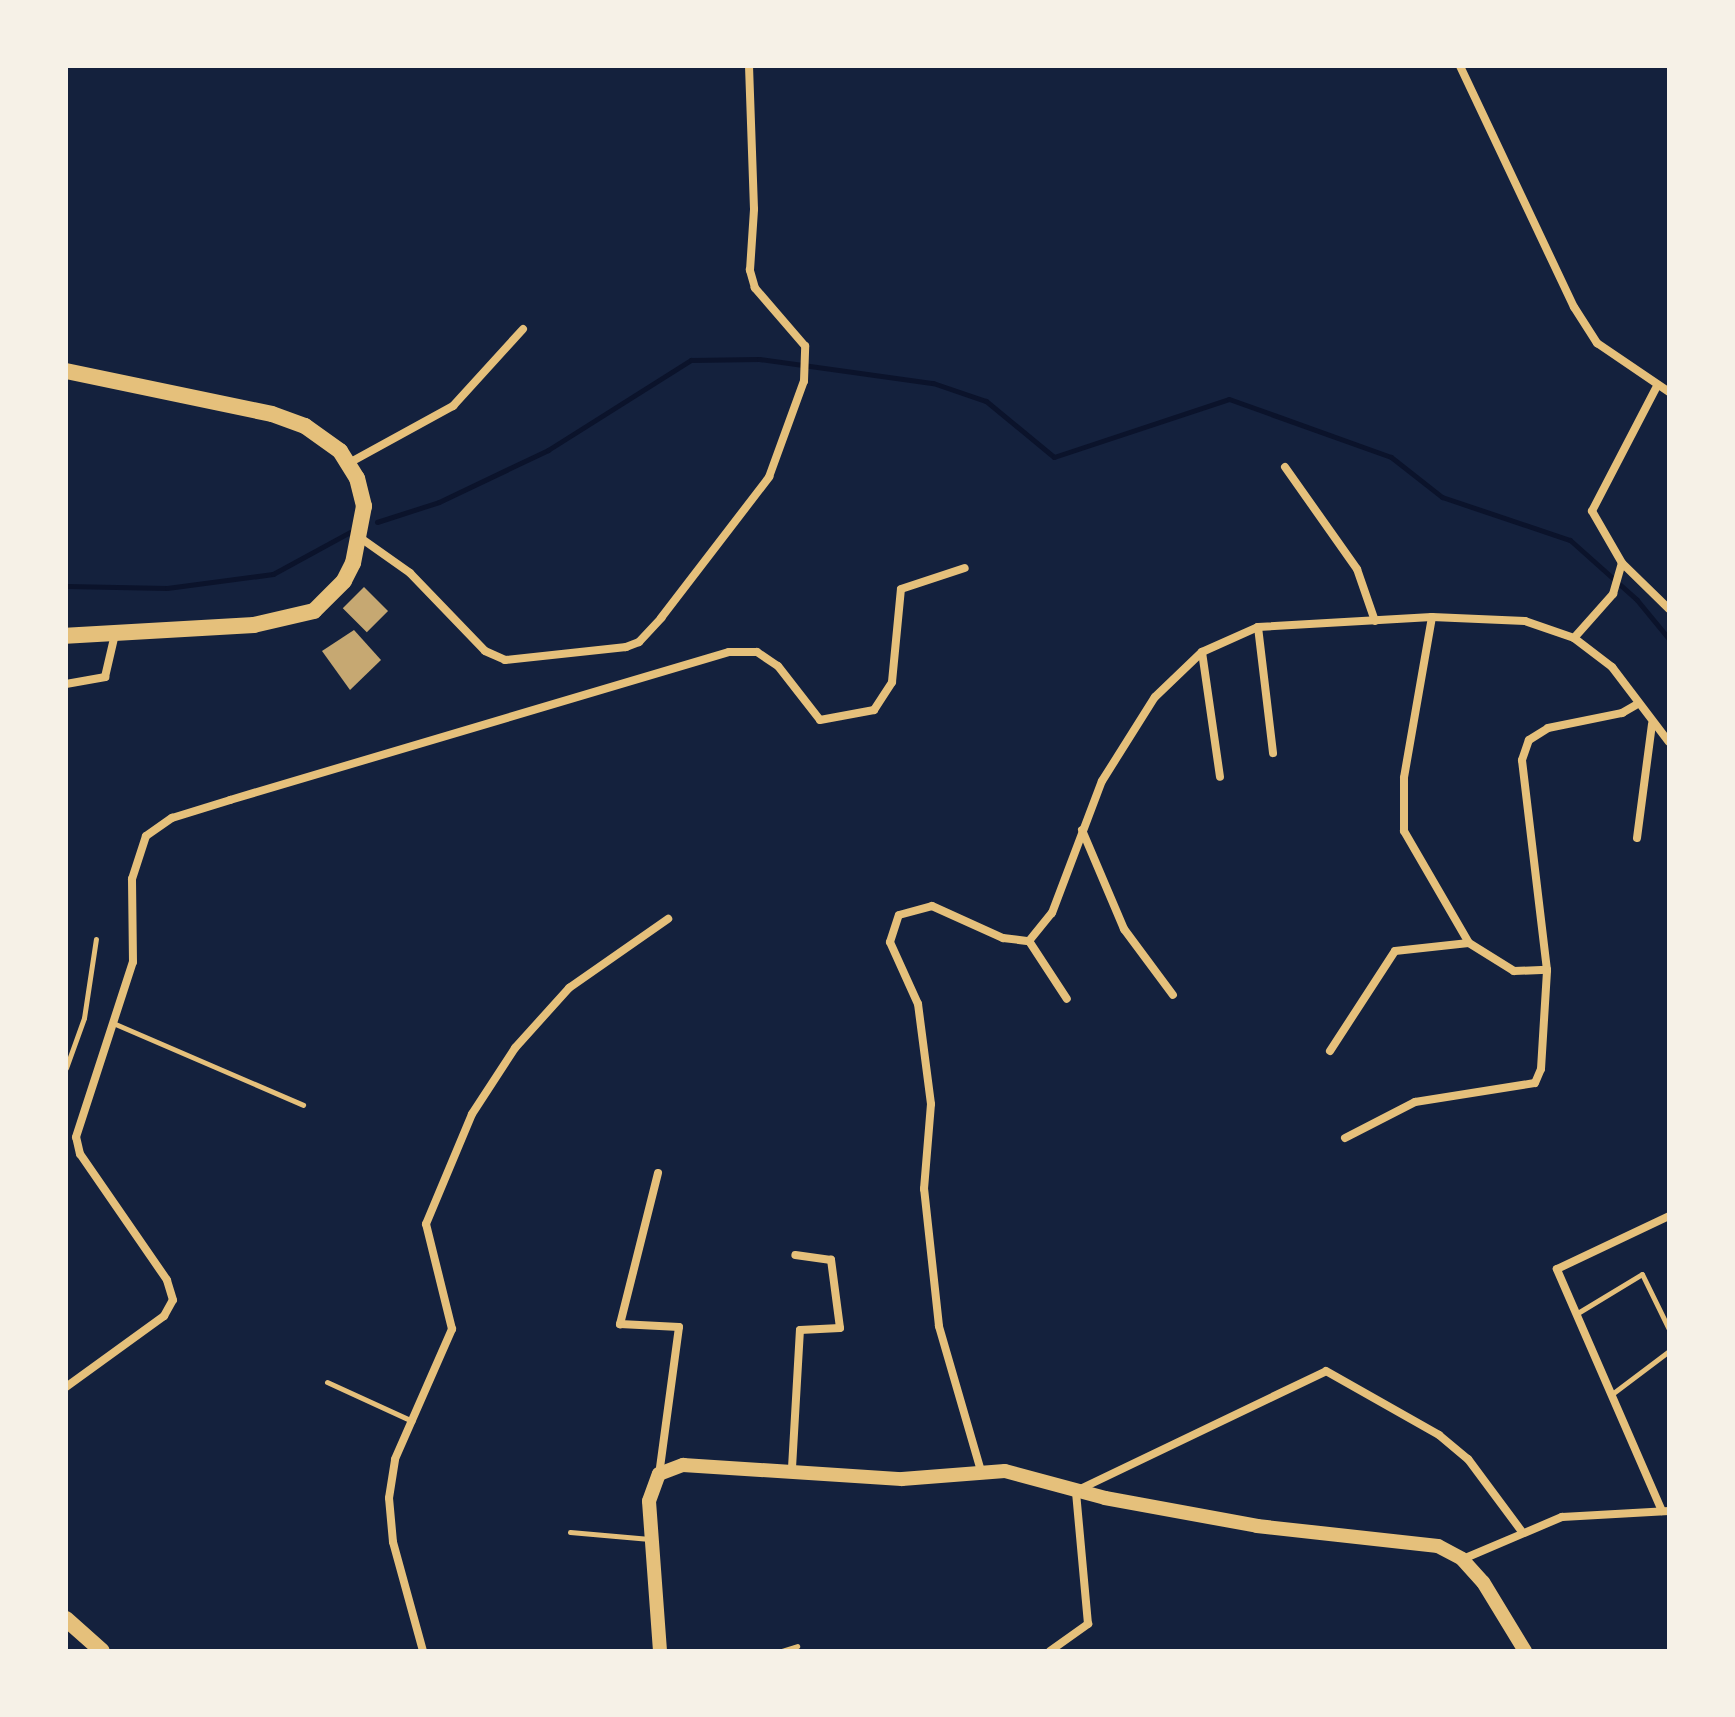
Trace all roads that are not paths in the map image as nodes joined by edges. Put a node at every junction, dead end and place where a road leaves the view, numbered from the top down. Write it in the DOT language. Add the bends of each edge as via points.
graph roads {
  1 [pos="749,66"];
  2 [pos="1460,66"];
  3 [pos="523,329"];
  4 [pos="66,371"];
  5 [pos="1657,386"];
  6 [pos="1669,392"];
  7 [pos="349,463"];
  8 [pos="1285,467"];
  9 [pos="362,539"];
  10 [pos="1622,563"];
  11 [pos="965,568"];
  12 [pos="1669,609"];
  13 [pos="1432,617"];
  14 [pos="1375,621"];
  15 [pos="1258,627"];
  16 [pos="115,633"];
  17 [pos="66,636"];
  18 [pos="1574,638"];
  19 [pos="1202,652"];
  20 [pos="66,684"];
  21 [pos="1636,705"];
  22 [pos="1652,724"];
  23 [pos="1669,742"];
  24 [pos="1273,753"];
  25 [pos="1220,777"];
  26 [pos="1082,830"];
  27 [pos="1637,838"];
  28 [pos="668,919"];
  29 [pos="96,939"];
  30 [pos="1029,941"];
  31 [pos="1469,943"];
  32 [pos="1547,970"];
  33 [pos="1173,995"];
  34 [pos="1067,999"];
  35 [pos="112,1023"];
  36 [pos="1330,1051"];
  37 [pos="66,1068"];
  38 [pos="303,1105"];
  39 [pos="1345,1138"];
  40 [pos="658,1173"];
  41 [pos="1669,1216"];
  42 [pos="795,1255"];
  43 [pos="1576,1314"];
  44 [pos="1669,1329"];
  45 [pos="1669,1351"];
  46 [pos="327,1382"];
  47 [pos="66,1387"];
  48 [pos="1611,1394"];
  49 [pos="413,1421"];
  50 [pos="792,1468"];
  51 [pos="981,1471"];
  52 [pos="659,1474"];
  53 [pos="1076,1491"];
  54 [pos="1665,1511"];
  55 [pos="570,1532"];
  56 [pos="1523,1533"];
  57 [pos="651,1540"];
  58 [pos="1462,1559"];
  59 [pos="66,1619"];
  60 [pos="797,1646"];
  61 [pos="102,1651"];
  62 [pos="423,1651"];
  63 [pos="660,1651"];
  64 [pos="782,1651"];
  65 [pos="1050,1651"];
  66 [pos="1525,1651"];
  1 -- 9 [label="street" via="750,270 755,288 805,346 804,381 769,477 661,618 639,642 626,647 505,660 485,651 410,573"];
  2 -- 5 [label="street" via="1574,307 1597,343"];
  3 -- 7 [label="street" via="453,406"];
  4 -- 7 [label="main road" via="272,414 327,439"];
  5 -- 6 [label="street"];
  5 -- 10 [label="street" via="1592,511"];
  7 -- 9 [label="main road" via="362,490"];
  8 -- 14 [label="street" via="1357,569"];
  9 -- 16 [label="main road" via="344,581 314,611 297,617"];
  10 -- 12 [label="street"];
  10 -- 18 [label="street" via="1613,594"];
  11 -- 35 [label="street" via="901,589 886,697 874,710 820,720 778,666 757,652 729,652 172,818 146,836 132,879 133,962"];
  13 -- 14 [label="street"];
  13 -- 18 [label="street" via="1525,621"];
  13 -- 31 [label="street" via="1404,778 1404,831"];
  14 -- 15 [label="street"];
  15 -- 19 [label="street"];
  15 -- 24 [label="street"];
  16 -- 17 [label="main road"];
  16 -- 20 [label="street" via="105,677"];
  18 -- 21 [label="street" via="1612,667"];
  19 -- 25 [label="street"];
  19 -- 26 [label="street" via="1155,697 1102,781"];
  21 -- 22 [label="street"];
  21 -- 32 [label="street" via="1622,713 1548,728 1529,740 1522,760"];
  22 -- 23 [label="street"];
  22 -- 27 [label="street"];
  26 -- 30 [label="street" via="1052,913"];
  26 -- 33 [label="street" via="1124,929"];
  28 -- 49 [label="street" via="569,988 515,1048 472,1114 426,1224 452,1329"];
  29 -- 37 [label="lane" via="84,1018"];
  30 -- 34 [label="street"];
  30 -- 51 [label="street" via="1003,938 932,906 899,915 890,942 918,1004 931,1104 924,1189 939,1326"];
  31 -- 32 [label="street" via="1514,971"];
  31 -- 36 [label="street" via="1395,951"];
  32 -- 39 [label="street" via="1541,1069 1535,1083 1415,1102"];
  35 -- 38 [label="lane"];
  35 -- 47 [label="street" via="76,1137 80,1154 167,1280 173,1300 164,1316"];
  40 -- 52 [label="street" via="620,1324 679,1327"];
  41 -- 43 [label="street" via="1557,1269"];
  42 -- 50 [label="street" via="831,1260 840,1328 800,1330"];
  43 -- 44 [label="lane" via="1642,1274"];
  43 -- 48 [label="street"];
  45 -- 48 [label="lane"];
  46 -- 49 [label="lane"];
  48 -- 54 [label="street"];
  49 -- 62 [label="street" via="395,1459 389,1498 393,1542"];
  50 -- 51 [label="street" via="902,1479"];
  50 -- 52 [label="street" via="683,1465"];
  51 -- 53 [label="street" via="1021,1473"];
  52 -- 57 [label="street" via="649,1501"];
  53 -- 56 [label="street" via="1326,1371 1449,1443 1468,1459"];
  53 -- 58 [label="street" via="1257,1526 1425,1544"];
  53 -- 65 [label="street" via="1088,1624"];
  54 -- 56 [label="street" via="1596,1511 1546,1520"];
  55 -- 57 [label="lane"];
  56 -- 58 [label="street"];
  57 -- 63 [label="street"];
  58 -- 66 [label="street" via="1514,1627"];
  59 -- 61 [label="main road"];
  60 -- 64 [label="lane"];
}
